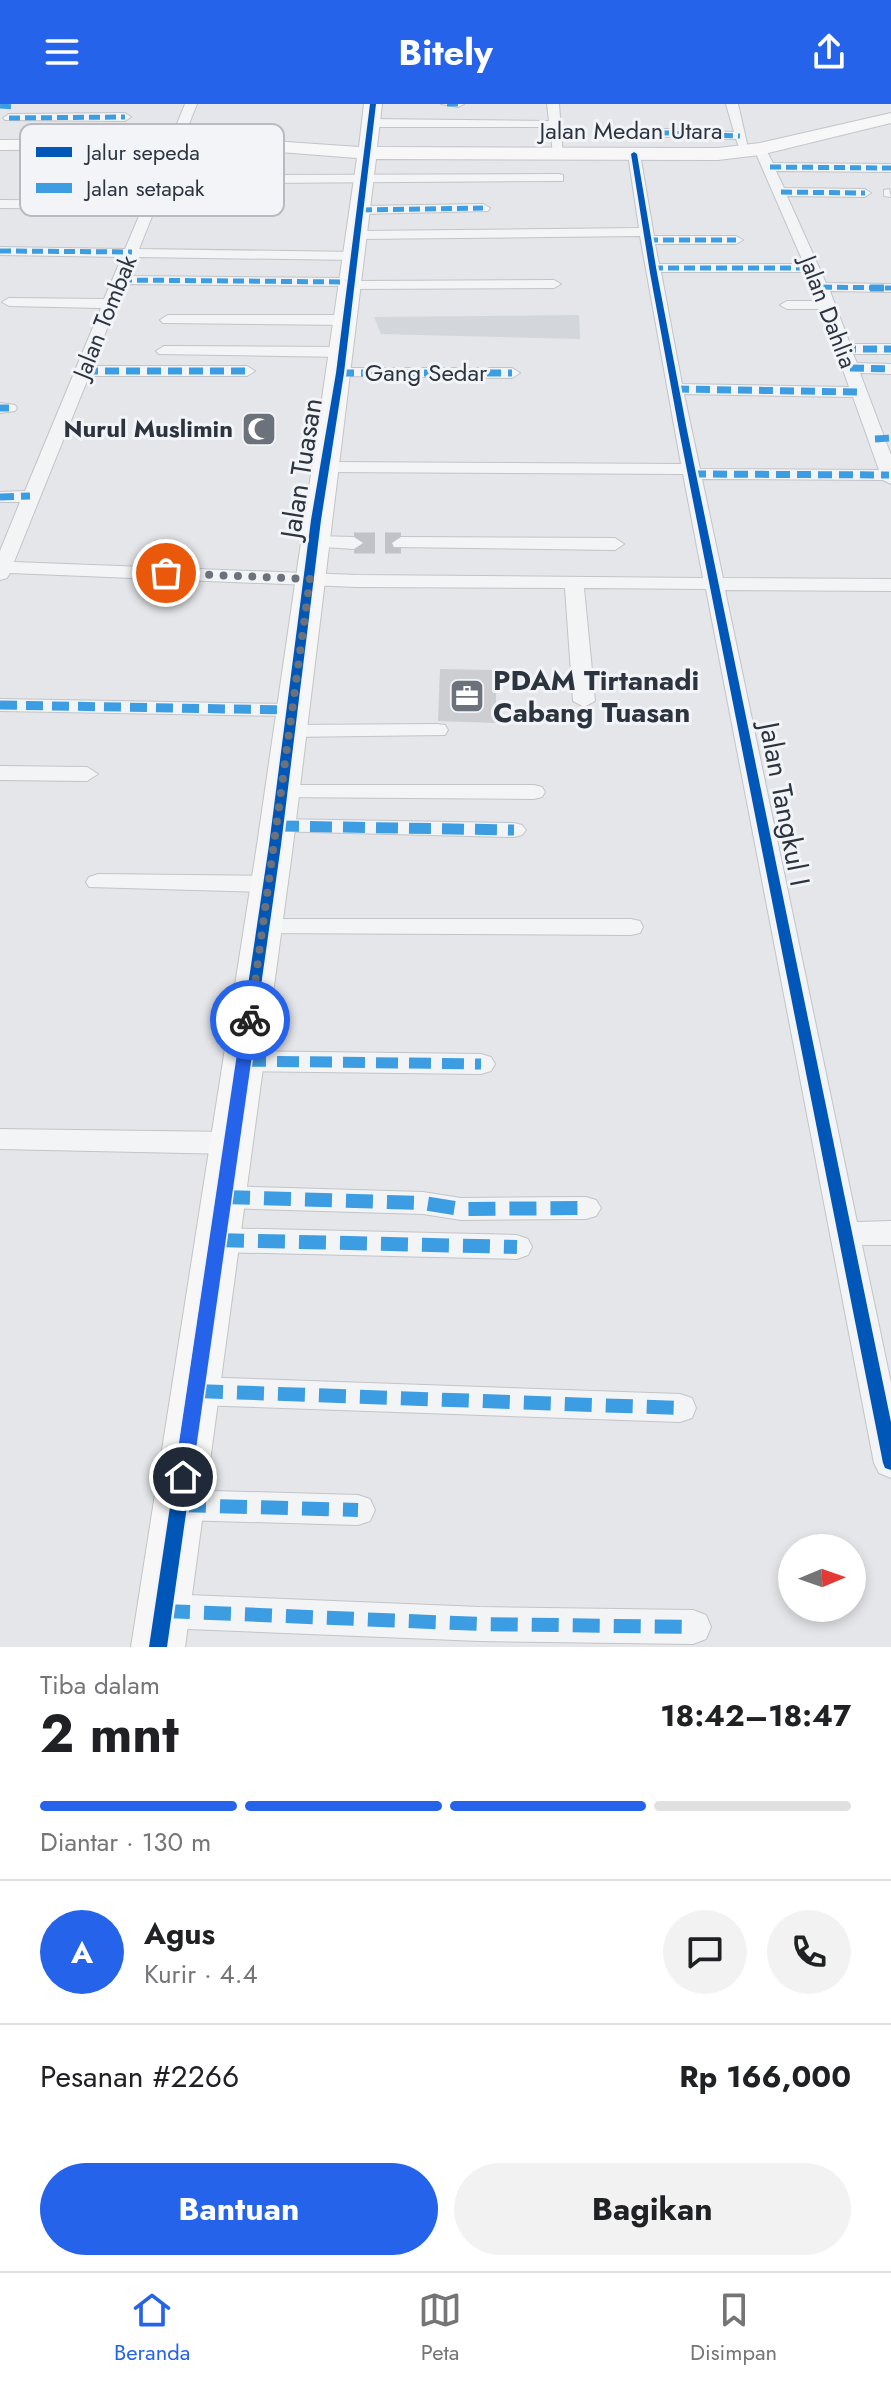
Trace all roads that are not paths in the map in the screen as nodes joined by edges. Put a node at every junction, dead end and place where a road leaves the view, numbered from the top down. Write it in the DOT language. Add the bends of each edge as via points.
graph roads {
  1 [pos="191,104"];
  2 [pos="447,104"];
  3 [pos="458,104"];
  4 [pos="553,104"];
  5 [pos="732,104"];
  6 [pos="0,106"];
  7 [pos="14,109"];
  8 [pos="125,117"];
  9 [pos="891,118"];
  10 [pos="184,124"];
  11 [pos="551,125"];
  12 [pos="473,126"];
  13 [pos="0,132"];
  14 [pos="638,143"];
  15 [pos="0,145"];
  16 [pos="20,145"];
  17 [pos="748,145"];
  18 [pos="559,154"];
  19 [pos="770,167"];
  20 [pos="891,168"];
  21 [pos="559,178"];
  22 [pos="284,184"];
  23 [pos="781,192"];
  24 [pos="284,193"];
  25 [pos="865,193"];
  26 [pos="0,204"];
  27 [pos="20,204"];
  28 [pos="483,208"];
  29 [pos="145,216"];
  30 [pos="647,236"];
  31 [pos="357,239"];
  32 [pos="736,240"];
  33 [pos="0,251"];
  34 [pos="132,252"];
  35 [pos="652,268"];
  36 [pos="811,268"];
  37 [pos="121,280"];
  38 [pos="554,284"];
  39 [pos="821,287"];
  40 [pos="891,288"];
  41 [pos="9,302"];
  42 [pos="111,304"];
  43 [pos="787,305"];
  44 [pos="826,305"];
  45 [pos="168,320"];
  46 [pos="842,349"];
  47 [pos="891,349"];
  48 [pos="164,351"];
  49 [pos="850,368"];
  50 [pos="891,369"];
  51 [pos="84,371"];
  52 [pos="247,371"];
  53 [pos="512,373"];
  54 [pos="675,389"];
  55 [pos="859,392"];
  56 [pos="883,438"];
  57 [pos="325,467"];
  58 [pos="691,471"];
  59 [pos="890,477"];
  60 [pos="30,496"];
  61 [pos="0,497"];
  62 [pos="314,542"];
  63 [pos="354,543"];
  64 [pos="401,543"];
  65 [pos="615,544"];
  66 [pos="2,571"];
  67 [pos="310,579"];
  68 [pos="574,583"];
  69 [pos="713,584"];
  70 [pos="891,585"];
  71 [pos="584,701"];
  72 [pos="0,705"];
  73 [pos="289,721"];
  74 [pos="437,730"];
  75 [pos="0,773"];
  76 [pos="87,774"];
  77 [pos="534,792"];
  78 [pos="279,809"];
  79 [pos="514,830"];
  80 [pos="98,882"];
  81 [pos="268,884"];
  82 [pos="262,927"];
  83 [pos="631,927"];
  84 [pos="244,1061"];
  85 [pos="481,1064"];
  86 [pos="0,1139"];
  87 [pos="231,1143"];
  88 [pos="223,1197"];
  89 [pos="586,1208"];
  90 [pos="891,1233"];
  91 [pos="845,1234"];
  92 [pos="217,1240"];
  93 [pos="517,1247"];
  94 [pos="196,1391"];
  95 [pos="680,1408"];
  96 [pos="891,1463"];
  97 [pos="179,1505"];
  98 [pos="358,1510"];
  99 [pos="163,1611"];
  100 [pos="693,1627"];
  101 [pos="158,1647"];
  1 -- 10 [label="street, Jalan Tombak"];
  2 -- 3 [label="street"];
  4 -- 11 [label="street"];
  5 -- 17 [label="street, Jalan Dahlia"];
  6 -- 7 [label="street"];
  7 -- 8 [label="street"];
  7 -- 13 [label="street"];
  9 -- 17 [label="street, Jalan Medan Utara"];
  11 -- 12 [label="street"];
  11 -- 18 [label="street"];
  11 -- 31 [label="street"];
  14 -- 17 [label="street, Jalan Medan Utara"];
  14 -- 18 [label="street, Jalan Medan Utara"];
  14 -- 30 [label="street, Jalan Tangkul I"];
  15 -- 16 [label="street, Jalan Medan Utara"];
  17 -- 19 [label="street, Jalan Dahlia"];
  18 -- 31 [label="street, Jalan Medan Utara"];
  19 -- 20 [label="street"];
  19 -- 23 [label="street, Jalan Dahlia"];
  21 -- 31 [label="street"];
  22 -- 31 [label="street, Jalan Medan Utara"];
  23 -- 25 [label="street"];
  23 -- 36 [label="street, Jalan Dahlia"];
  24 -- 31 [label="street"];
  26 -- 27 [label="street"];
  28 -- 31 [label="street"];
  29 -- 34 [label="street, Jalan Tombak"];
  30 -- 31 [label="street"];
  30 -- 32 [label="street"];
  30 -- 35 [label="street, Jalan Tangkul I"];
  31 -- 34 [label="street"];
  31 -- 37 [label="street"];
  31 -- 38 [label="street"];
  31 -- 45 [label="street"];
  31 -- 48 [label="street"];
  31 -- 53 [label="street, Gang Sedar"];
  31 -- 57 [label="street, Jalan Tuasan"];
  33 -- 34 [label="street"];
  34 -- 37 [label="street, Jalan Tombak"];
  35 -- 36 [label="street"];
  35 -- 54 [label="street, Jalan Tangkul I"];
  36 -- 39 [label="street, Jalan Dahlia"];
  37 -- 42 [label="street, Jalan Tombak"];
  39 -- 40 [label="street"];
  39 -- 44 [label="street, Jalan Dahlia"];
  41 -- 42 [label="street"];
  42 -- 51 [label="street, Jalan Tombak"];
  43 -- 44 [label="street"];
  44 -- 46 [label="street, Jalan Dahlia"];
  46 -- 47 [label="street"];
  46 -- 49 [label="street, Jalan Dahlia"];
  49 -- 50 [label="street"];
  49 -- 55 [label="street, Jalan Dahlia"];
  51 -- 52 [label="street"];
  51 -- 60 [label="street, Jalan Tombak"];
  54 -- 55 [label="street"];
  54 -- 58 [label="street, Jalan Tangkul I"];
  55 -- 56 [label="street, Jalan Dahlia"];
  56 -- 59 [label="street, Jalan Dahlia"];
  57 -- 58 [label="street"];
  57 -- 62 [label="street, Jalan Tuasan"];
  58 -- 59 [label="street"];
  58 -- 69 [label="street, Jalan Tangkul I"];
  60 -- 61 [label="street"];
  60 -- 66 [label="street, Jalan Tombak"];
  62 -- 63 [label="street"];
  62 -- 67 [label="street, Jalan Tuasan"];
  64 -- 65 [label="street"];
  66 -- 67 [label="street"];
  67 -- 68 [label="street"];
  67 -- 73 [label="street, Jalan Tuasan"];
  68 -- 69 [label="street"];
  68 -- 71 [label="street"];
  69 -- 70 [label="street"];
  69 -- 91 [label="street, Jalan Tangkul I"];
  72 -- 73 [label="street"];
  73 -- 74 [label="street"];
  73 -- 78 [label="street, Jalan Tuasan"];
  75 -- 76 [label="street"];
  77 -- 78 [label="street"];
  78 -- 79 [label="street"];
  78 -- 81 [label="street, Jalan Tuasan"];
  80 -- 81 [label="street"];
  81 -- 82 [label="street, Jalan Tuasan"];
  82 -- 83 [label="street"];
  82 -- 84 [label="street, Jalan Tuasan"];
  84 -- 85 [label="street"];
  84 -- 87 [label="street, Jalan Tuasan"];
  86 -- 87 [label="street"];
  87 -- 88 [label="street, Jalan Tuasan"];
  88 -- 89 [label="street" via="423,1203 461,1209"];
  88 -- 92 [label="street, Jalan Tuasan"];
  90 -- 91 [label="street"];
  91 -- 96 [label="street, Jalan Tangkul I"];
  92 -- 93 [label="street"];
  92 -- 94 [label="street, Jalan Tuasan"];
  94 -- 95 [label="street"];
  94 -- 97 [label="street, Jalan Tuasan"];
  97 -- 98 [label="street"];
  97 -- 99 [label="street, Jalan Tuasan"];
  99 -- 100 [label="street"];
  99 -- 101 [label="street, Jalan Tuasan"];
}
